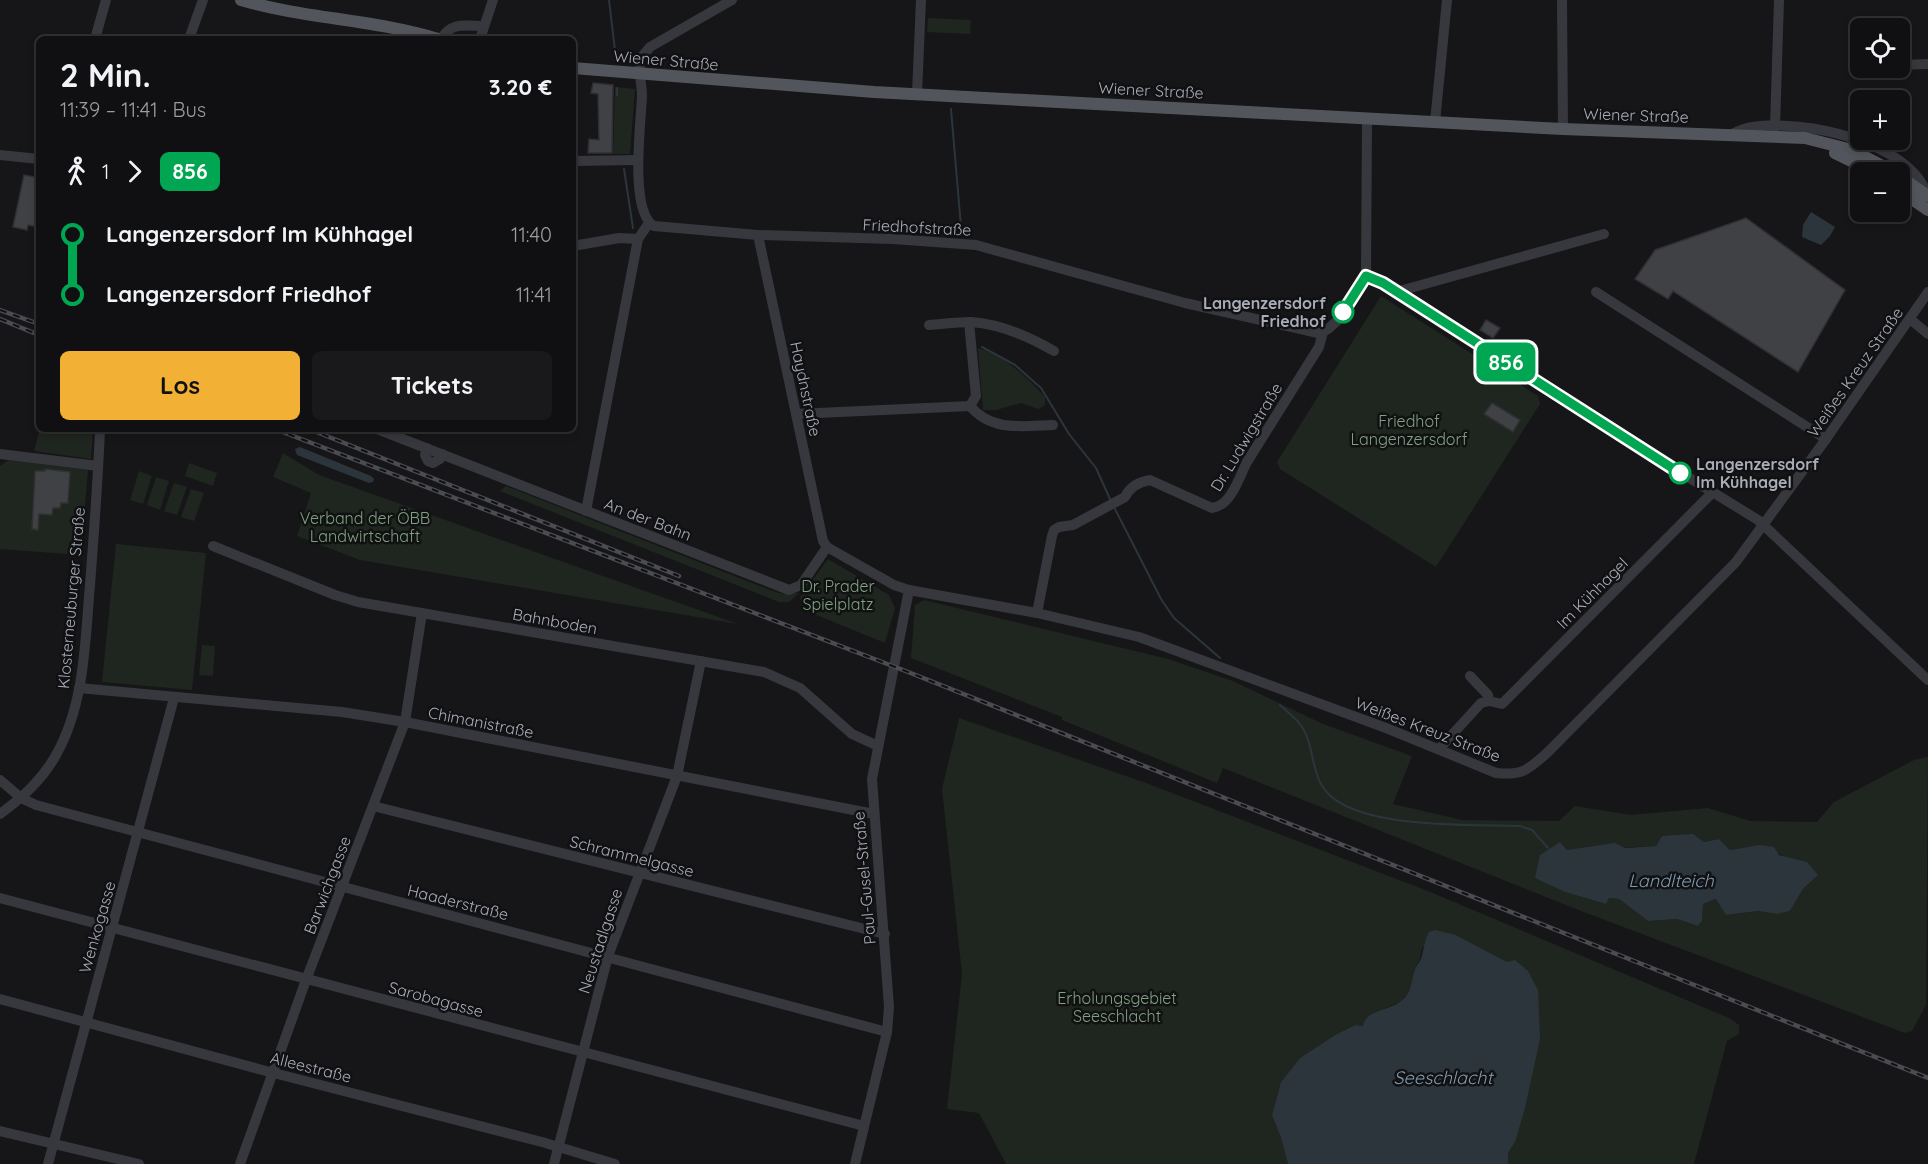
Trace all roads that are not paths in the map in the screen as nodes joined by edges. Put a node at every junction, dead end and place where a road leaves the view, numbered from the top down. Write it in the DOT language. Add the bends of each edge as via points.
graph roads {
  1 [pos="106,0"];
  2 [pos="203,0"];
  3 [pos="241,0"];
  4 [pos="493,0"];
  5 [pos="732,0"];
  6 [pos="921,0"];
  7 [pos="1447,0"];
  8 [pos="1562,0"];
  9 [pos="1779,0"];
  10 [pos="484,26"];
  11 [pos="96,36"];
  12 [pos="190,36"];
  13 [pos="428,36"];
  14 [pos="441,36"];
  15 [pos="481,36"];
  16 [pos="1928,64"];
  17 [pos="1910,65"];
  18 [pos="576,68"];
  19 [pos="640,74"];
  20 [pos="917,94"];
  21 [pos="1367,118"];
  22 [pos="1435,122"];
  23 [pos="1775,127"];
  24 [pos="1563,129"];
  25 [pos="1727,136"];
  26 [pos="0,154"];
  27 [pos="36,159"];
  28 [pos="638,160"];
  29 [pos="576,161"];
  30 [pos="1853,162"];
  31 [pos="1876,162"];
  32 [pos="1910,184"];
  33 [pos="1928,196"];
  34 [pos="1910,198"];
  35 [pos="1928,210"];
  36 [pos="649,224"];
  37 [pos="1604,234"];
  38 [pos="758,235"];
  39 [pos="638,239"];
  40 [pos="576,245"];
  41 [pos="1366,276"];
  42 [pos="1396,292"];
  43 [pos="1596,292"];
  44 [pos="1928,292"];
  45 [pos="1911,319"];
  46 [pos="969,322"];
  47 [pos="929,325"];
  48 [pos="1323,332"];
  49 [pos="1928,334"];
  50 [pos="1054,351"];
  51 [pos="970,406"];
  52 [pos="796,414"];
  53 [pos="1053,426"];
  54 [pos="100,432"];
  55 [pos="408,434"];
  56 [pos="1826,439"];
  57 [pos="1,455"];
  58 [pos="98,466"];
  59 [pos="1712,493"];
  60 [pos="586,511"];
  61 [pos="1764,525"];
  62 [pos="213,546"];
  63 [pos="827,547"];
  64 [pos="909,590"];
  65 [pos="422,613"];
  66 [pos="1037,614"];
  67 [pos="701,661"];
  68 [pos="1470,676"];
  69 [pos="1928,680"];
  70 [pos="79,687"];
  71 [pos="174,698"];
  72 [pos="1489,701"];
  73 [pos="405,722"];
  74 [pos="878,746"];
  75 [pos="1439,749"];
  76 [pos="677,776"];
  77 [pos="0,780"];
  78 [pos="21,798"];
  79 [pos="373,806"];
  80 [pos="0,814"];
  81 [pos="874,814"];
  82 [pos="138,833"];
  83 [pos="639,874"];
  84 [pos="342,887"];
  85 [pos="0,898"];
  86 [pos="112,929"];
  87 [pos="885,934"];
  88 [pos="608,956"];
  89 [pos="306,980"];
  90 [pos="0,999"];
  91 [pos="85,1022"];
  92 [pos="887,1032"];
  93 [pos="583,1053"];
  94 [pos="272,1073"];
  95 [pos="864,1126"];
  96 [pos="0,1131"];
  97 [pos="54,1144"];
  98 [pos="559,1148"];
  99 [pos="48,1164"];
  100 [pos="139,1164"];
  101 [pos="240,1164"];
  102 [pos="554,1164"];
  103 [pos="615,1164"];
  104 [pos="855,1164"];
  1 -- 11 [label="street"];
  2 -- 12 [label="street"];
  3 -- 13 [label="main road"];
  4 -- 10 [label="street"];
  5 -- 19 [label="street" via="647,49 640,59"];
  6 -- 20 [label="street"];
  7 -- 22 [label="street"];
  8 -- 24 [label="street"];
  9 -- 23 [label="street"];
  10 -- 14 [label="street" via="454,26"];
  10 -- 15 [label="street"];
  16 -- 17 [label="street"];
  18 -- 19 [label="main road, Wiener Straße"];
  19 -- 20 [label="main road, Wiener Straße"];
  19 -- 28 [label="street"];
  20 -- 21 [label="main road, Wiener Straße"];
  21 -- 22 [label="main road, Wiener Straße"];
  21 -- 41 [label="street"];
  22 -- 24 [label="main road, Wiener Straße"];
  23 -- 25 [label="street, Wiener Straße" via="1752,127"];
  23 -- 33 [label="street, Wiener Straße" via="1820,129 1879,147 1913,171"];
  24 -- 25 [label="main road, Wiener Straße"];
  25 -- 30 [label="main road, Wiener Straße" via="1830,151"];
  25 -- 31 [label="main road, Wiener Straße" via="1805,138"];
  26 -- 27 [label="street"];
  28 -- 29 [label="street"];
  28 -- 36 [label="street" via="643,210"];
  32 -- 33 [label="main road, Wiener Straße"];
  34 -- 35 [label="main road"];
  36 -- 38 [label="street, Friedhofstraße"];
  36 -- 39 [label="street"];
  37 -- 42 [label="street"];
  38 -- 48 [label="street, Friedhofstraße" via="976,245 1185,303 1308,332"];
  38 -- 52 [label="street, Haydnstraße"];
  39 -- 40 [label="street"];
  39 -- 60 [label="street"];
  41 -- 42 [label="street"];
  41 -- 48 [label="street" via="1342,315"];
  42 -- 59 [label="street"];
  43 -- 56 [label="street"];
  44 -- 45 [label="street, Weißes Kreuz Straße"];
  45 -- 49 [label="street"];
  45 -- 56 [label="street, Weißes Kreuz Straße"];
  46 -- 47 [label="street"];
  46 -- 50 [label="street" via="1037,341"];
  46 -- 51 [label="street" via="976,396"];
  48 -- 66 [label="street, Dr. Ludwigstraße" via="1319,347 1223,504 1212,508 1149,474 1125,497 1073,525 1054,530"];
  51 -- 52 [label="street"];
  51 -- 53 [label="street" via="993,424"];
  52 -- 63 [label="street, Haydnstraße"];
  54 -- 58 [label="street, Klosterneuburger Straße"];
  55 -- 60 [label="street, An der Bahn" via="427,448 428,461 434,463 442,454"];
  56 -- 61 [label="street, Weißes Kreuz Straße"];
  57 -- 58 [label="street"];
  58 -- 70 [label="street, Klosterneuburger Straße"];
  59 -- 61 [label="street"];
  59 -- 72 [label="street, Im Kühhagel" via="1502,704"];
  60 -- 63 [label="street, An der Bahn" via="789,590 801,585"];
  61 -- 69 [label="street"];
  61 -- 75 [label="street, Weißes Kreuz Straße" via="1736,562 1526,771 1513,775 1496,773"];
  62 -- 65 [label="street, Bahnboden" via="341,597"];
  63 -- 64 [label="street, Weißes Kreuz Straße"];
  64 -- 66 [label="street, Weißes Kreuz Straße"];
  64 -- 74 [label="street, Paul-Gusel-Straße"];
  65 -- 67 [label="street, Bahnboden"];
  65 -- 73 [label="street, Barwichgasse"];
  66 -- 75 [label="street, Weißes Kreuz Straße" via="1139,637"];
  67 -- 74 [label="street, Bahnboden" via="764,672 789,682 813,697 852,734"];
  67 -- 76 [label="street, Neustadlgasse"];
  68 -- 72 [label="street"];
  70 -- 71 [label="street, Chimanistraße"];
  70 -- 78 [label="street, Klosterneuburger Straße" via="75,709 57,753"];
  71 -- 73 [label="street, Chimanistraße" via="342,712"];
  71 -- 82 [label="street, Wenkogasse"];
  72 -- 75 [label="street, Im Kühhagel" via="1481,704"];
  73 -- 76 [label="street, Chimanistraße"];
  73 -- 79 [label="street, Barwichgasse"];
  74 -- 81 [label="street, Paul-Gusel-Straße" via="872,773"];
  76 -- 81 [label="street, Chimanistraße"];
  76 -- 83 [label="street, Neustadlgasse"];
  77 -- 78 [label="street, Haaderstraße"];
  78 -- 80 [label="street, Klosterneuburger Straße"];
  78 -- 82 [label="street, Haaderstraße"];
  79 -- 83 [label="street, Schrammelgasse"];
  79 -- 84 [label="street, Barwichgasse"];
  81 -- 87 [label="street, Paul-Gusel-Straße"];
  82 -- 84 [label="street, Haaderstraße"];
  82 -- 86 [label="street, Wenkogasse"];
  83 -- 87 [label="street, Schrammelgasse"];
  83 -- 88 [label="street, Neustadlgasse"];
  84 -- 88 [label="street, Haaderstraße"];
  84 -- 89 [label="street, Barwichgasse"];
  85 -- 86 [label="street, Sarobagasse"];
  86 -- 89 [label="street, Sarobagasse"];
  86 -- 91 [label="street, Wenkogasse"];
  87 -- 92 [label="street, Paul-Gusel-Straße"];
  88 -- 92 [label="street, Haaderstraße"];
  88 -- 93 [label="street, Neustadlgasse"];
  89 -- 93 [label="street, Sarobagasse"];
  89 -- 94 [label="street, Barwichgasse"];
  90 -- 91 [label="street, Alleestraße"];
  91 -- 94 [label="street, Alleestraße"];
  91 -- 97 [label="street, Wenkogasse"];
  92 -- 95 [label="street, Paul-Gusel-Straße"];
  93 -- 95 [label="street, Sarobagasse"];
  93 -- 98 [label="street, Neustadlgasse"];
  94 -- 98 [label="street, Alleestraße"];
  94 -- 101 [label="street, Barwichgasse"];
  95 -- 104 [label="street, Paul-Gusel-Straße"];
  96 -- 97 [label="street"];
  97 -- 99 [label="street, Wenkogasse"];
  97 -- 100 [label="street"];
  98 -- 102 [label="street, Neustadlgasse"];
  98 -- 103 [label="street, Alleestraße"];
}
